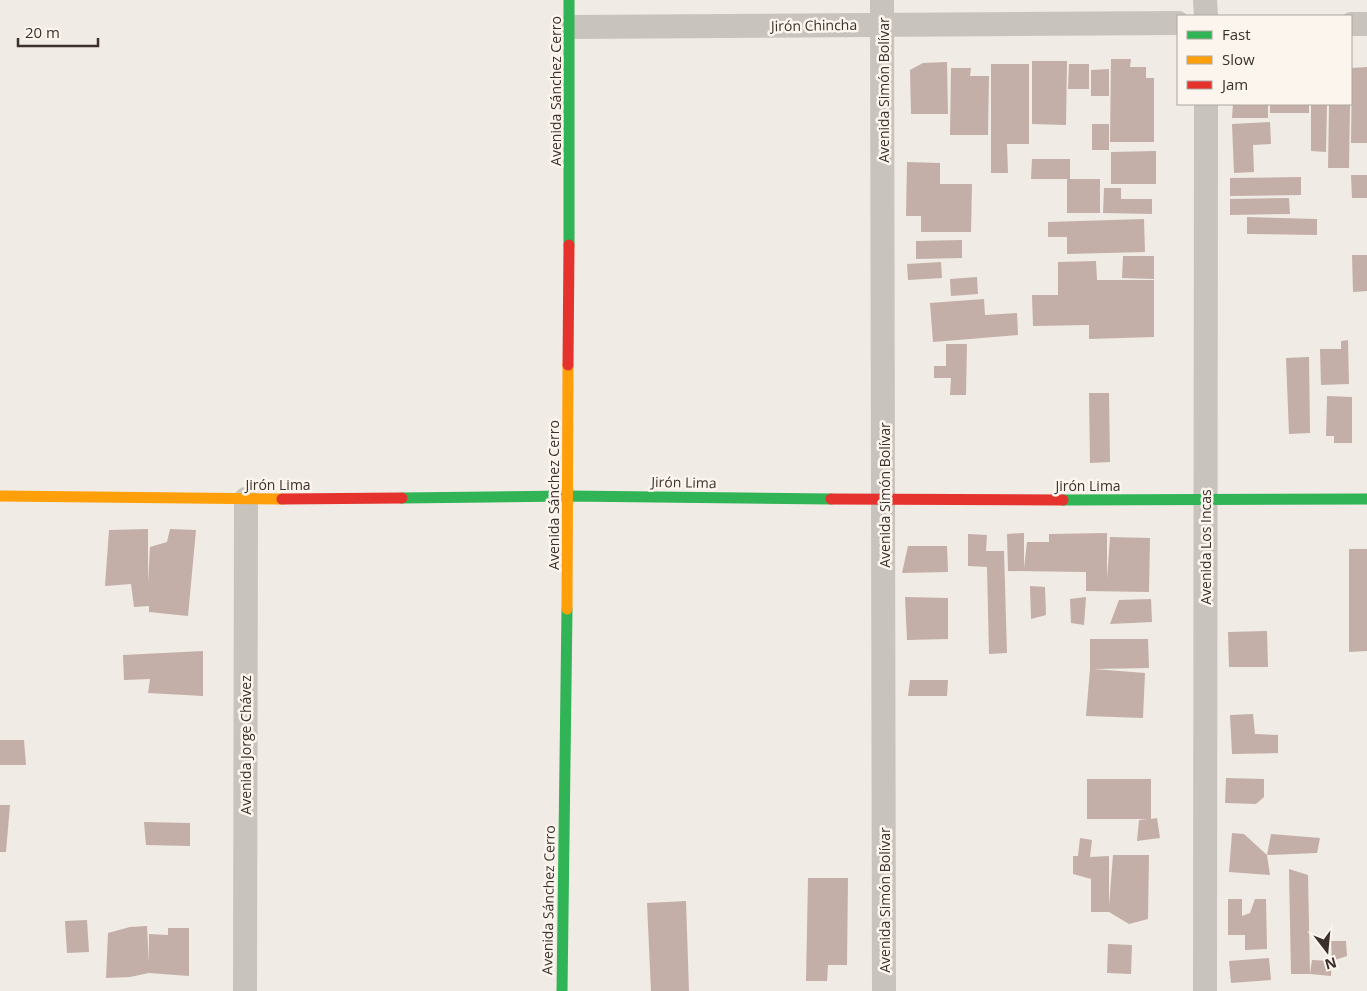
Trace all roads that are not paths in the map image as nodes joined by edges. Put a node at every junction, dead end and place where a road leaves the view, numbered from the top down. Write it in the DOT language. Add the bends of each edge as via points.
graph roads {
  1 [pos="569,0"];
  2 [pos="882,0"];
  3 [pos="1205,0"];
  4 [pos="1206,15"];
  5 [pos="1177,23"];
  6 [pos="882,24"];
  7 [pos="1352,24"];
  8 [pos="1367,24"];
  9 [pos="570,27"];
  10 [pos="1206,105"];
  11 [pos="0,496"];
  12 [pos="568,496"];
  13 [pos="246,499"];
  14 [pos="884,500"];
  15 [pos="1206,500"];
  16 [pos="1367,500"];
  17 [pos="245,991"];
  18 [pos="562,991"];
  19 [pos="884,991"];
  20 [pos="1205,991"];
  1 -- 9 [label="street, Avenida Sánchez Cerro"];
  2 -- 6 [label="street, Avenida Simón Bolívar"];
  3 -- 4 [label="street"];
  5 -- 6 [label="street, Jirón Chincha"];
  6 -- 9 [label="street, Jirón Chincha"];
  6 -- 14 [label="street, Avenida Simón Bolívar"];
  7 -- 8 [label="street"];
  9 -- 12 [label="street, Avenida Sánchez Cerro"];
  10 -- 15 [label="street, Avenida Los Incas"];
  11 -- 13 [label="street, Jirón Lima"];
  12 -- 13 [label="street, Jirón Lima"];
  12 -- 14 [label="street, Jirón Lima"];
  12 -- 18 [label="street, Avenida Sánchez Cerro"];
  13 -- 17 [label="street, Avenida Jorge Chávez"];
  14 -- 15 [label="street, Jirón Lima"];
  14 -- 19 [label="street, Avenida Simón Bolívar"];
  15 -- 16 [label="street, Jirón Lima"];
  15 -- 20 [label="street, Avenida Los Incas"];
}
